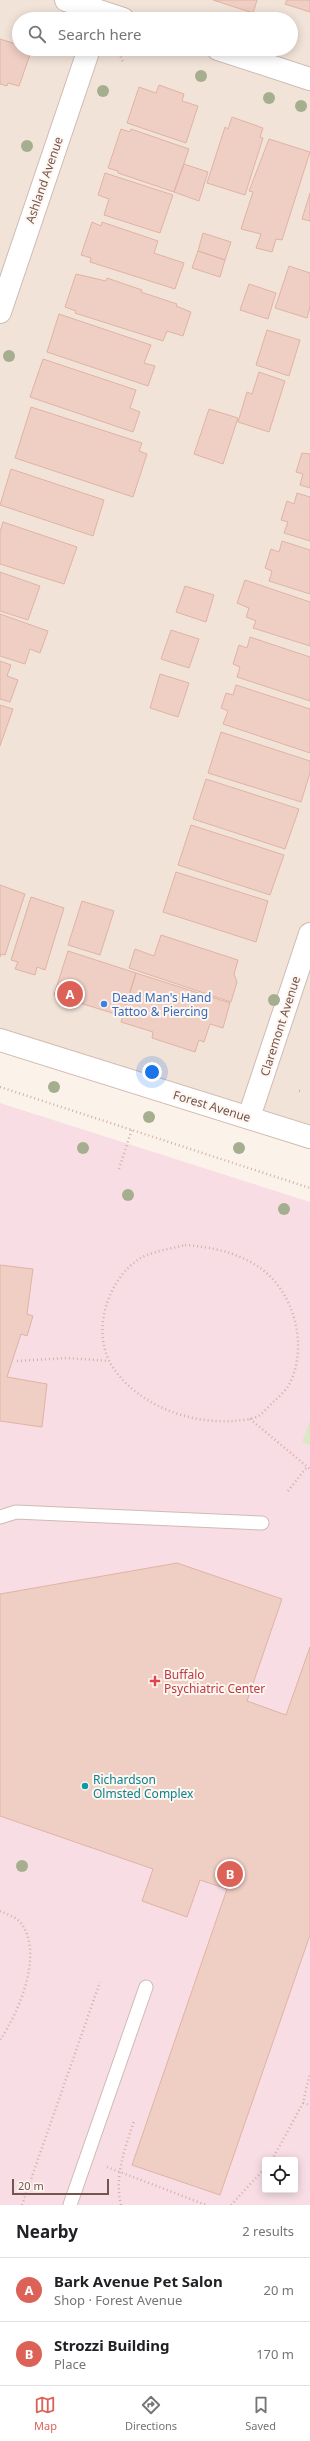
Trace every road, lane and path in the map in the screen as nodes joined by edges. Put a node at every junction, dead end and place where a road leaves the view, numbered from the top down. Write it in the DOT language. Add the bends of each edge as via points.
graph roads {
  1 [pos="66,0"];
  2 [pos="102,11"];
  3 [pos="87,56"];
  4 [pos="120,56"];
  5 [pos="239,56"];
  6 [pos="123,62"];
  7 [pos="310,79"];
  8 [pos="0,312"];
  9 [pos="310,934"];
  10 [pos="0,1040"];
  11 [pos="0,1088"];
  12 [pos="303,1090"];
  13 [pos="298,1091"];
  14 [pos="249,1118"];
  15 [pos="132,1129"];
  16 [pos="310,1136"];
  17 [pos="119,1169"];
  18 [pos="310,1188"];
  19 [pos="109,1360"];
  20 [pos="17,1361"];
  21 [pos="250,1419"];
  22 [pos="307,1467"];
  23 [pos="310,1469"];
  24 [pos="288,1491"];
  25 [pos="0,1517"];
  26 [pos="262,1524"];
  27 [pos="0,1911"];
  28 [pos="100,1982"];
  29 [pos="146,1987"];
  30 [pos="0,2040"];
  31 [pos="310,2073"];
  32 [pos="303,2103"];
  33 [pos="310,2105"];
  34 [pos="134,2121"];
  35 [pos="274,2157"];
  36 [pos="113,2169"];
  37 [pos="262,2171"];
  38 [pos="120,2172"];
  39 [pos="22,2205"];
  40 [pos="70,2205"];
  41 [pos="121,2205"];
  42 [pos="206,2205"];
  43 [pos="231,2205"];
  1 -- 2 [label="street"];
  3 -- 8 [label="street, Ashland Avenue"];
  4 -- 6 [label="path"];
  5 -- 7 [label="street"];
  9 -- 14 [label="street, Claremont Avenue"];
  10 -- 14 [label="street, Forest Avenue"];
  11 -- 15 [label="path"];
  12 -- 13 [label="path"];
  14 -- 16 [label="street, Forest Avenue"];
  15 -- 17 [label="path"];
  15 -- 18 [label="path"];
  19 -- 20 [label="path" via="68,1358"];
  19 -- 21 [label="path" via="115,1370 140,1394 175,1414 224,1421"];
  19 -- 21 [label="path" via="102,1321 106,1307 112,1289 140,1258 185,1245 214,1248 237,1256 255,1265 275,1280 287,1297 299,1325 298,1363 290,1384 260,1415"];
  21 -- 22 [label="path"];
  22 -- 23 [label="path"];
  22 -- 24 [label="path"];
  25 -- 26 [label="lane" via="16,1512"];
  27 -- 30 [label="path" via="20,1922 31,1946 30,1963 20,2004"];
  28 -- 39 [label="path"];
  29 -- 40 [label="lane"];
  31 -- 32 [label="path"];
  32 -- 33 [label="path"];
  32 -- 35 [label="path"];
  34 -- 38 [label="path"];
  36 -- 38 [label="path"];
  37 -- 43 [label="path"];
  38 -- 41 [label="path"];
  38 -- 42 [label="path"];
}
